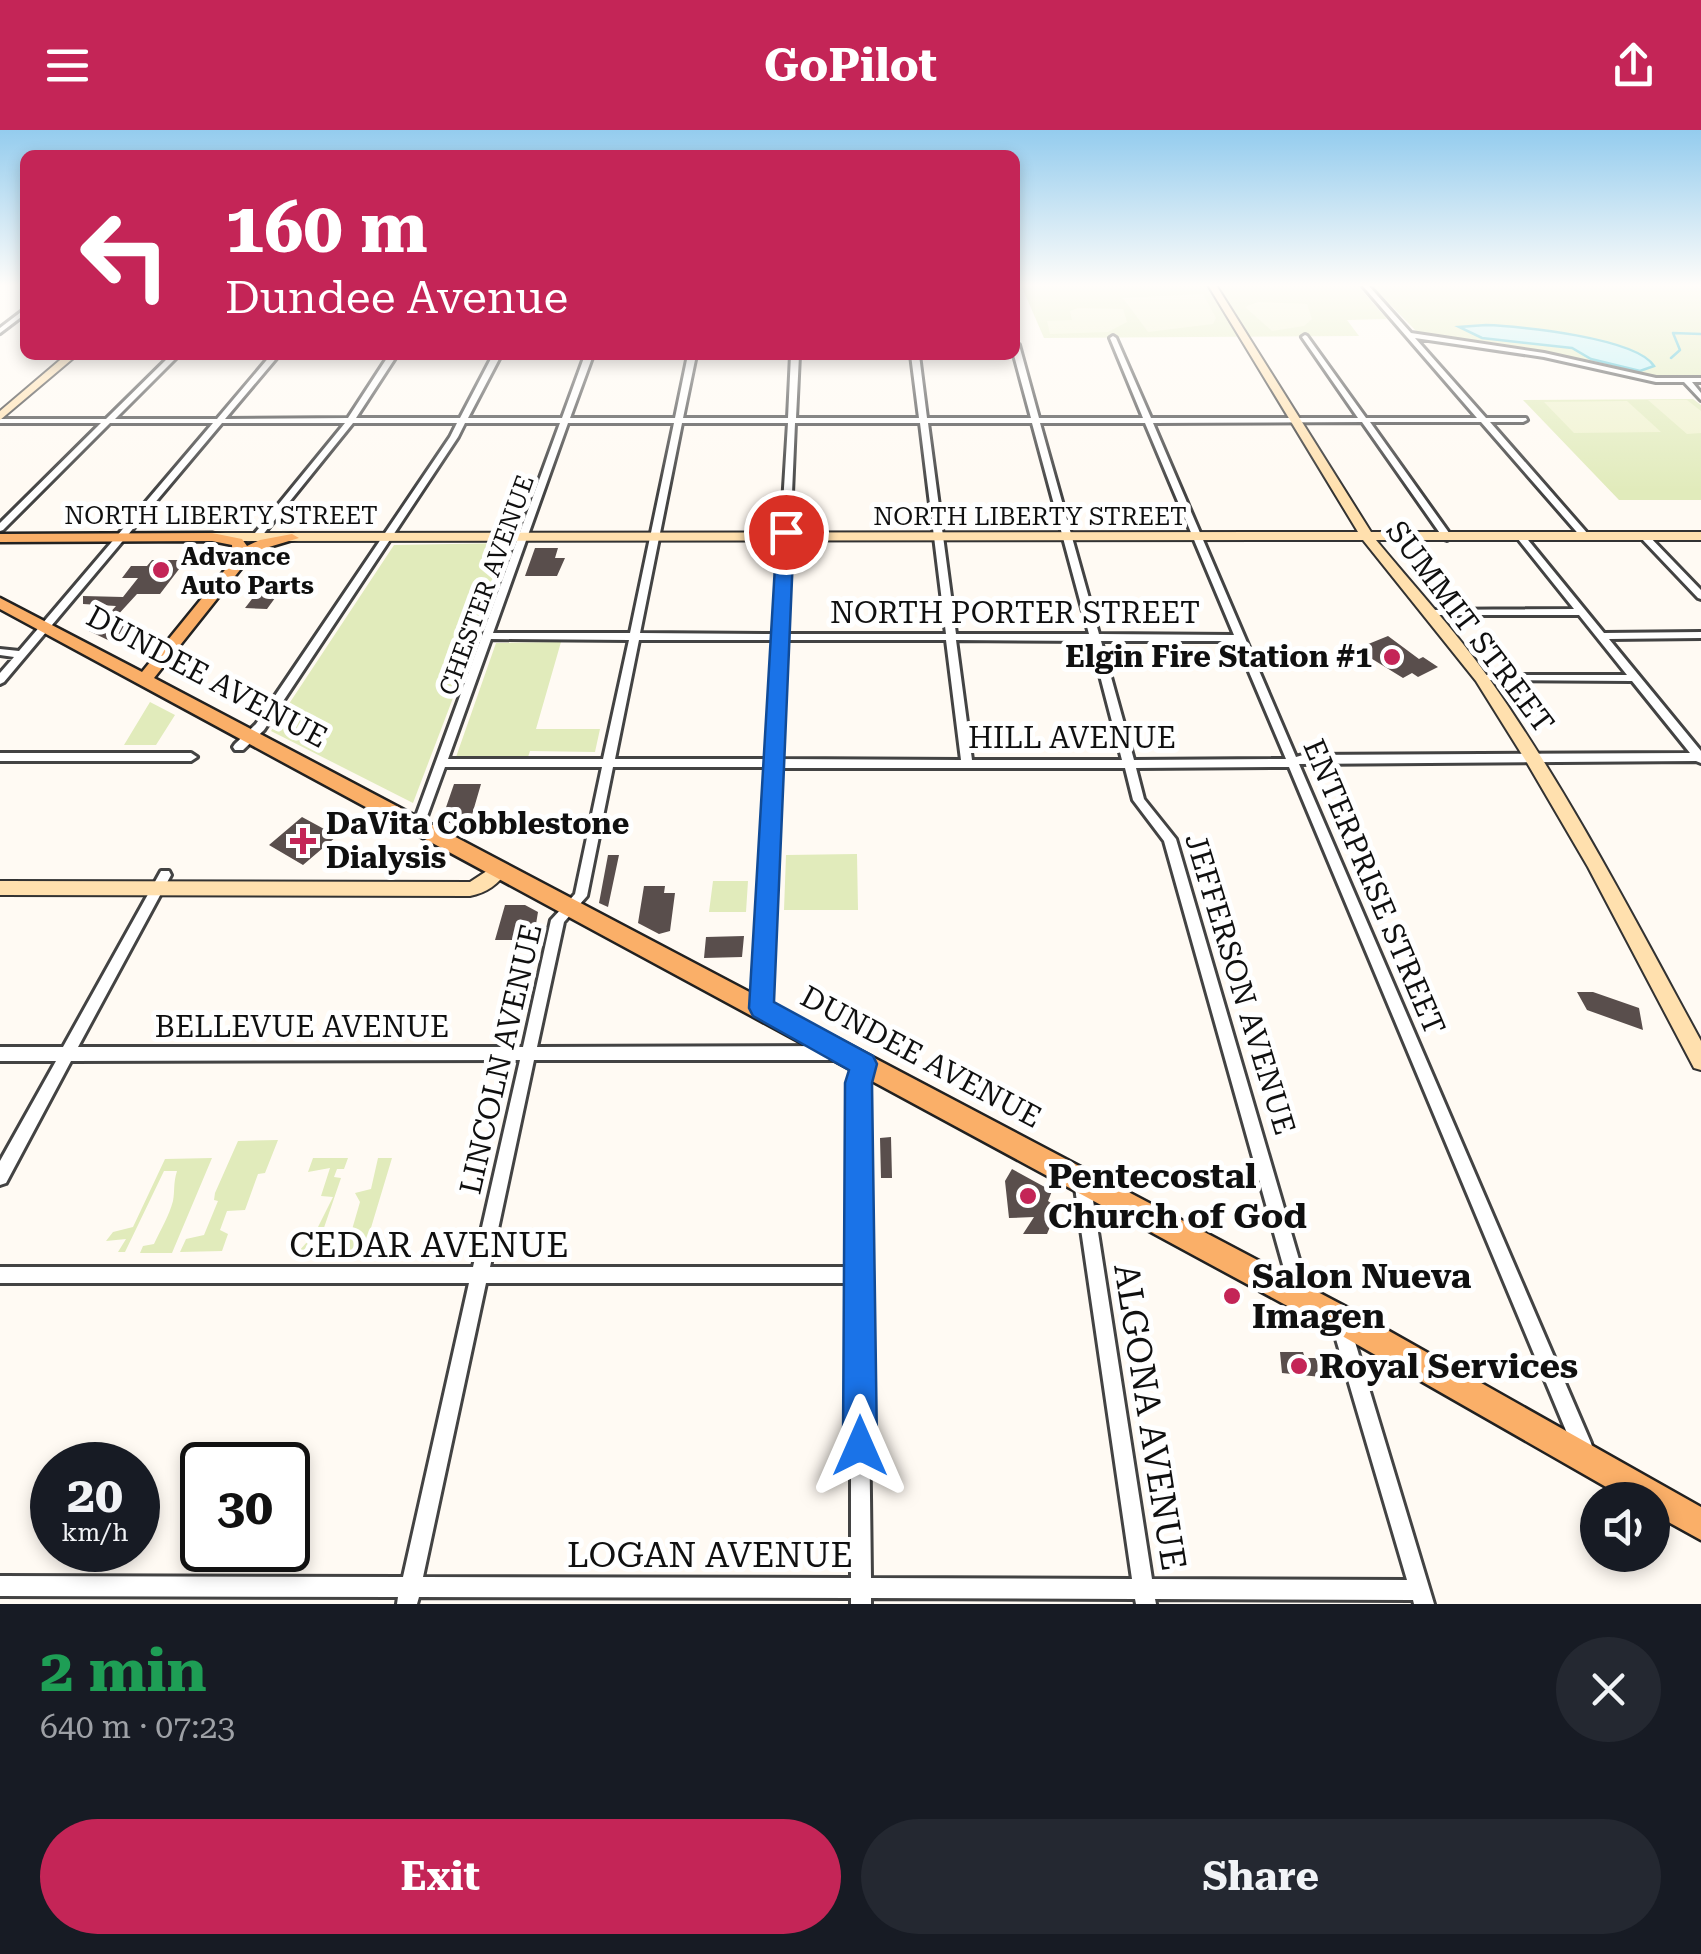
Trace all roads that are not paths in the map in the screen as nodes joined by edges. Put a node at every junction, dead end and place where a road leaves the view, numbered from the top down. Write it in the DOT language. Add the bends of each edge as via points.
graph roads {
  1 [pos="1120,354"];
  2 [pos="1253,354"];
  3 [pos="1317,354"];
  4 [pos="1426,354"];
  5 [pos="1533,354"];
  6 [pos="66,360"];
  7 [pos="170,360"];
  8 [pos="272,360"];
  9 [pos="390,360"];
  10 [pos="494,360"];
  11 [pos="588,360"];
  12 [pos="691,360"];
  13 [pos="794,360"];
  14 [pos="916,360"];
  15 [pos="1019,360"];
  16 [pos="1701,380"];
  17 [pos="1688,382"];
  18 [pos="1701,388"];
  19 [pos="1701,398"];
  20 [pos="0,419"];
  21 [pos="1524,420"];
  22 [pos="108,421"];
  23 [pos="463,421"];
  24 [pos="1294,421"];
  25 [pos="1364,421"];
  26 [pos="1484,421"];
  27 [pos="219,422"];
  28 [pos="351,422"];
  29 [pos="565,422"];
  30 [pos="678,422"];
  31 [pos="790,422"];
  32 [pos="923,422"];
  33 [pos="1035,422"];
  34 [pos="1148,422"];
  35 [pos="0,528"];
  36 [pos="258,535"];
  37 [pos="1585,536"];
  38 [pos="1644,536"];
  39 [pos="1701,536"];
  40 [pos="1447,537"];
  41 [pos="1521,537"];
  42 [pos="0,538"];
  43 [pos="121,538"];
  44 [pos="212,538"];
  45 [pos="292,538"];
  46 [pos="386,538"];
  47 [pos="524,538"];
  48 [pos="785,538"];
  49 [pos="938,538"];
  50 [pos="1197,538"];
  51 [pos="1368,538"];
  52 [pos="655,539"];
  53 [pos="1068,539"];
  54 [pos="240,558"];
  55 [pos="1701,596"];
  56 [pos="0,604"];
  57 [pos="1576,612"];
  58 [pos="1429,613"];
  59 [pos="44,627"];
  60 [pos="1701,635"];
  61 [pos="488,636"];
  62 [pos="1602,636"];
  63 [pos="635,638"];
  64 [pos="779,638"];
  65 [pos="949,638"];
  66 [pos="1095,638"];
  67 [pos="1241,638"];
  68 [pos="0,652"];
  69 [pos="21,654"];
  70 [pos="160,656"];
  71 [pos="118,667"];
  72 [pos="1481,678"];
  73 [pos="1636,678"];
  74 [pos="0,680"];
  75 [pos="144,680"];
  76 [pos="244,742"];
  77 [pos="1532,757"];
  78 [pos="0,758"];
  79 [pos="191,758"];
  80 [pos="1700,758"];
  81 [pos="1293,761"];
  82 [pos="442,763"];
  83 [pos="774,763"];
  84 [pos="967,763"];
  85 [pos="608,764"];
  86 [pos="1130,764"];
  87 [pos="418,827"];
  88 [pos="499,870"];
  89 [pos="161,882"];
  90 [pos="0,888"];
  91 [pos="571,909"];
  92 [pos="762,1008"];
  93 [pos="0,1054"];
  94 [pos="69,1054"];
  95 [pos="528,1056"];
  96 [pos="853,1059"];
  97 [pos="1701,1061"];
  98 [pos="0,1176"];
  99 [pos="1081,1180"];
  100 [pos="481,1275"];
  101 [pos="859,1275"];
  102 [pos="0,1276"];
  103 [pos="1301,1300"];
  104 [pos="1340,1319"];
  105 [pos="1587,1457"];
  106 [pos="1701,1524"];
  107 [pos="0,1586"];
  108 [pos="409,1595"];
  109 [pos="861,1596"];
  110 [pos="1145,1597"];
  111 [pos="1422,1597"];
  1 -- 34 [label="street, ENTERPRISE STREET"];
  2 -- 24 [label="main road, SUMMIT STREET"];
  3 -- 25 [label="street"];
  4 -- 26 [label="street"];
  5 -- 17 [label="street"];
  6 -- 20 [label="main road"];
  7 -- 22 [label="street"];
  8 -- 27 [label="street"];
  9 -- 28 [label="street"];
  10 -- 23 [label="street"];
  11 -- 29 [label="street, CHESTER AVENUE"];
  12 -- 30 [label="street, LINCOLN AVENUE"];
  13 -- 31 [label="street"];
  14 -- 32 [label="street"];
  15 -- 33 [label="street, JEFFERSON AVENUE"];
  16 -- 17 [label="street"];
  17 -- 18 [label="street"];
  17 -- 19 [label="street"];
  20 -- 22 [label="street"];
  21 -- 26 [label="street"];
  22 -- 27 [label="street"];
  22 -- 35 [label="street"];
  23 -- 28 [label="street"];
  23 -- 29 [label="street"];
  23 -- 46 [label="street"];
  24 -- 25 [label="street"];
  24 -- 34 [label="street"];
  24 -- 51 [label="main road, SUMMIT STREET"];
  25 -- 26 [label="street"];
  25 -- 40 [label="street"];
  26 -- 37 [label="street"];
  27 -- 28 [label="street"];
  27 -- 43 [label="street"];
  28 -- 36 [label="street"];
  29 -- 30 [label="street"];
  29 -- 47 [label="street, CHESTER AVENUE"];
  30 -- 31 [label="street"];
  30 -- 52 [label="street, LINCOLN AVENUE"];
  31 -- 32 [label="street"];
  31 -- 48 [label="street"];
  32 -- 33 [label="street"];
  32 -- 49 [label="street"];
  33 -- 34 [label="street"];
  33 -- 53 [label="street, JEFFERSON AVENUE"];
  34 -- 50 [label="street, ENTERPRISE STREET"];
  36 -- 44 [label="main road, NORTH LIBERTY STREET"];
  36 -- 45 [label="main road, NORTH LIBERTY STREET"];
  37 -- 38 [label="main road, NORTH LIBERTY STREET"];
  37 -- 41 [label="main road, NORTH LIBERTY STREET"];
  38 -- 39 [label="main road, NORTH LIBERTY STREET"];
  38 -- 55 [label="street"];
  40 -- 41 [label="main road, NORTH LIBERTY STREET"];
  40 -- 51 [label="main road, NORTH LIBERTY STREET"];
  41 -- 57 [label="street"];
  42 -- 43 [label="main road, NORTH LIBERTY STREET"];
  43 -- 44 [label="main road, NORTH LIBERTY STREET"];
  43 -- 59 [label="street"];
  44 -- 54 [label="main road" via="236,542"];
  45 -- 46 [label="main road, NORTH LIBERTY STREET"];
  45 -- 54 [label="main road" via="264,543"];
  46 -- 47 [label="main road, NORTH LIBERTY STREET"];
  46 -- 76 [label="street"];
  47 -- 52 [label="main road, NORTH LIBERTY STREET"];
  47 -- 61 [label="street, CHESTER AVENUE"];
  48 -- 49 [label="main road, NORTH LIBERTY STREET"];
  48 -- 52 [label="main road, NORTH LIBERTY STREET"];
  48 -- 64 [label="street"];
  49 -- 53 [label="main road, NORTH LIBERTY STREET"];
  49 -- 65 [label="street"];
  50 -- 51 [label="main road, NORTH LIBERTY STREET"];
  50 -- 53 [label="main road, NORTH LIBERTY STREET"];
  50 -- 67 [label="street, ENTERPRISE STREET"];
  51 -- 58 [label="main road, SUMMIT STREET"];
  52 -- 63 [label="street, LINCOLN AVENUE"];
  53 -- 66 [label="street, JEFFERSON AVENUE"];
  54 -- 70 [label="main road"];
  56 -- 59 [label="main road, DUNDEE AVENUE"];
  57 -- 58 [label="street"];
  57 -- 62 [label="street"];
  58 -- 72 [label="main road, SUMMIT STREET"];
  59 -- 69 [label="street"];
  59 -- 71 [label="main road, DUNDEE AVENUE"];
  60 -- 62 [label="street"];
  61 -- 63 [label="street, NORTH PORTER STREET"];
  61 -- 82 [label="street, CHESTER AVENUE"];
  62 -- 73 [label="street"];
  63 -- 64 [label="street, NORTH PORTER STREET"];
  63 -- 85 [label="street, LINCOLN AVENUE"];
  64 -- 65 [label="street, NORTH PORTER STREET"];
  64 -- 83 [label="street"];
  65 -- 66 [label="street, NORTH PORTER STREET"];
  65 -- 84 [label="street"];
  66 -- 67 [label="street, NORTH PORTER STREET"];
  66 -- 86 [label="street, JEFFERSON AVENUE"];
  67 -- 81 [label="street, ENTERPRISE STREET"];
  68 -- 69 [label="street"];
  69 -- 74 [label="street"];
  70 -- 71 [label="main road"];
  70 -- 75 [label="main road"];
  71 -- 75 [label="main road, DUNDEE AVENUE"];
  72 -- 73 [label="street"];
  72 -- 77 [label="main road, SUMMIT STREET"];
  73 -- 80 [label="street"];
  75 -- 76 [label="main road, DUNDEE AVENUE"];
  76 -- 87 [label="main road, DUNDEE AVENUE"];
  77 -- 80 [label="street, HILL AVENUE"];
  77 -- 81 [label="street, HILL AVENUE"];
  77 -- 97 [label="main road, SUMMIT STREET"];
  78 -- 79 [label="street"];
  81 -- 86 [label="street, HILL AVENUE"];
  81 -- 105 [label="street, ENTERPRISE STREET"];
  82 -- 85 [label="street, HILL AVENUE"];
  82 -- 87 [label="street, CHESTER AVENUE"];
  83 -- 84 [label="street, HILL AVENUE"];
  83 -- 85 [label="street, HILL AVENUE"];
  83 -- 92 [label="street"];
  84 -- 86 [label="street, HILL AVENUE"];
  85 -- 91 [label="street, LINCOLN AVENUE" via="581,896"];
  86 -- 103 [label="street, JEFFERSON AVENUE" via="1141,803 1170,839"];
  87 -- 88 [label="main road, DUNDEE AVENUE"];
  88 -- 89 [label="main road" via="470,889"];
  88 -- 91 [label="main road, DUNDEE AVENUE"];
  89 -- 90 [label="main road"];
  89 -- 94 [label="street"];
  91 -- 92 [label="main road, DUNDEE AVENUE"];
  91 -- 95 [label="street, LINCOLN AVENUE" via="558,920"];
  92 -- 96 [label="main road, DUNDEE AVENUE"];
  93 -- 94 [label="street, BELLEVUE AVENUE"];
  94 -- 95 [label="street, BELLEVUE AVENUE"];
  94 -- 98 [label="street"];
  95 -- 96 [label="street, BELLEVUE AVENUE"];
  95 -- 100 [label="street, LINCOLN AVENUE"];
  96 -- 99 [label="main road, DUNDEE AVENUE"];
  96 -- 101 [label="street"];
  99 -- 103 [label="main road, DUNDEE AVENUE"];
  99 -- 110 [label="street, ALGONA AVENUE"];
  100 -- 101 [label="street, CEDAR AVENUE"];
  100 -- 102 [label="street, CEDAR AVENUE"];
  100 -- 108 [label="street, LINCOLN AVENUE"];
  101 -- 109 [label="street"];
  103 -- 104 [label="main road, DUNDEE AVENUE"];
  104 -- 105 [label="main road, DUNDEE AVENUE"];
  104 -- 111 [label="street"];
  105 -- 106 [label="main road, DUNDEE AVENUE"];
  107 -- 108 [label="street, LOGAN AVENUE"];
  108 -- 109 [label="street, LOGAN AVENUE"];
  109 -- 110 [label="street, LOGAN AVENUE"];
  110 -- 111 [label="street, LOGAN AVENUE"];
}
